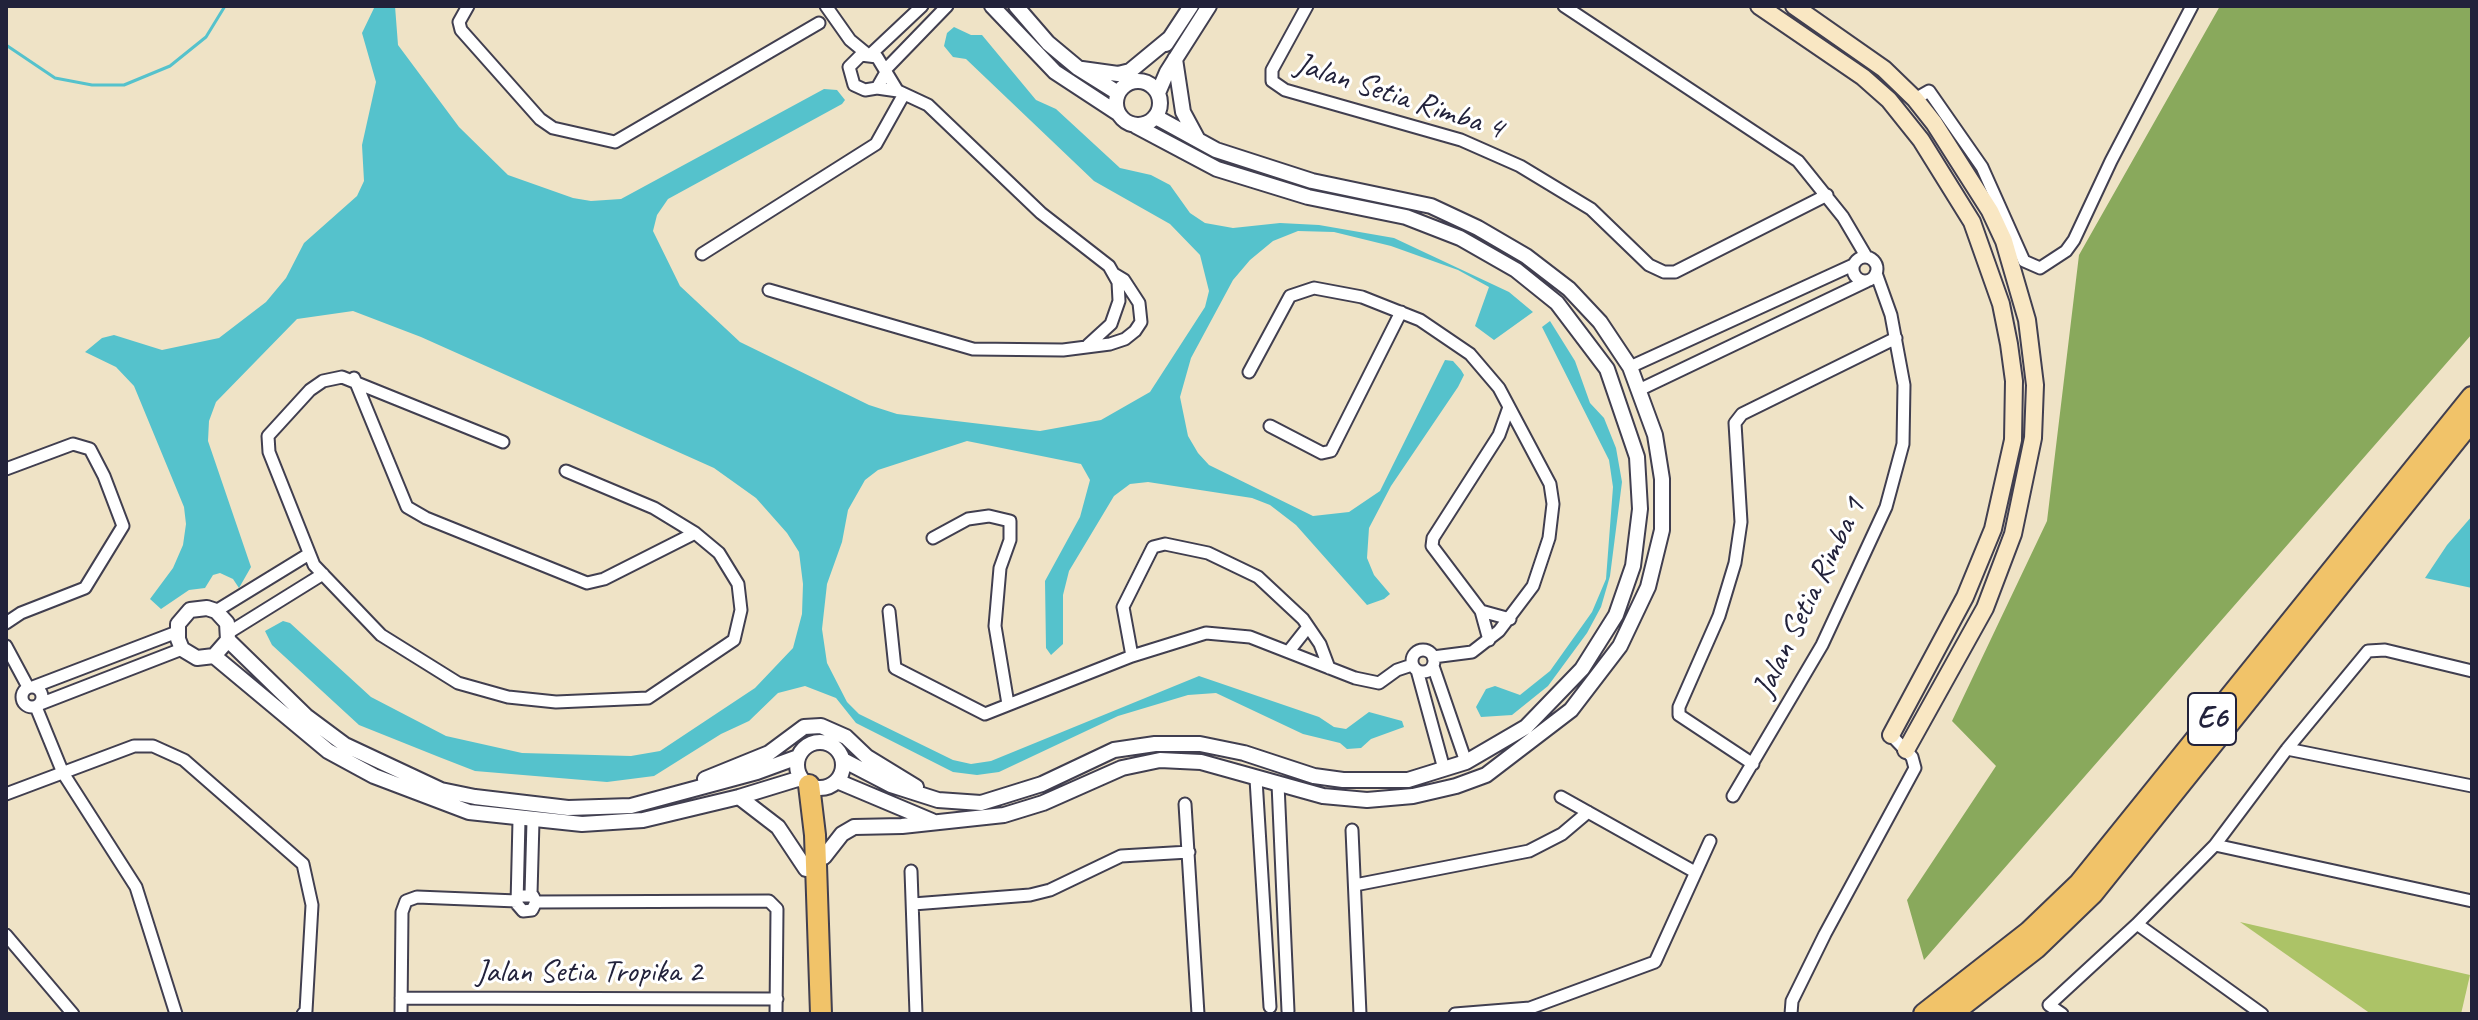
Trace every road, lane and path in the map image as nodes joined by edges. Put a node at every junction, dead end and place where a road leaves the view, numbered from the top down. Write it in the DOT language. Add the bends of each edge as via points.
graph roads {
  1 [pos="468,6"];
  2 [pos="824,6"];
  3 [pos="922,6"];
  4 [pos="947,6"];
  5 [pos="992,6"];
  6 [pos="1191,6"];
  7 [pos="1209,6"];
  8 [pos="1307,6"];
  9 [pos="1564,6"];
  10 [pos="1759,6"];
  11 [pos="1794,6"];
  12 [pos="2192,6"];
  13 [pos="1018,8"];
  14 [pos="1005,22"];
  15 [pos="819,23"];
  16 [pos="840,24"];
  17 [pos="1170,38"];
  18 [pos="850,40"];
  19 [pos="869,54"];
  20 [pos="1175,59"];
  21 [pos="852,62"];
  22 [pos="1078,68"];
  23 [pos="885,72"];
  24 [pos="1141,81"];
  25 [pos="877,88"];
  26 [pos="901,92"];
  27 [pos="1118,93"];
  28 [pos="1158,93"];
  29 [pos="1915,99"];
  30 [pos="1119,114"];
  31 [pos="1156,117"];
  32 [pos="1136,126"];
  33 [pos="1201,142"];
  34 [pos="1827,195"];
  35 [pos="702,254"];
  36 [pos="1866,256"];
  37 [pos="1853,265"];
  38 [pos="1114,274"];
  39 [pos="1872,277"];
  40 [pos="769,290"];
  41 [pos="1401,312"];
  42 [pos="1111,324"];
  43 [pos="1896,338"];
  44 [pos="1125,339"];
  45 [pos="1087,346"];
  46 [pos="1652,357"];
  47 [pos="1630,367"];
  48 [pos="1249,372"];
  49 [pos="354,378"];
  50 [pos="1662,379"];
  51 [pos="1641,389"];
  52 [pos="2472,397"];
  53 [pos="1509,407"];
  54 [pos="2472,420"];
  55 [pos="1270,426"];
  56 [pos="1499,435"];
  57 [pos="1525,435"];
  58 [pos="503,442"];
  59 [pos="6,469"];
  60 [pos="566,471"];
  61 [pos="695,533"];
  62 [pos="933,538"];
  63 [pos="315,564"];
  64 [pos="216,611"];
  65 [pos="889,611"];
  66 [pos="1481,611"];
  67 [pos="1510,619"];
  68 [pos="6,623"];
  69 [pos="1308,627"];
  70 [pos="177,632"];
  71 [pos="228,637"];
  72 [pos="1489,640"];
  73 [pos="6,646"];
  74 [pos="182,649"];
  75 [pos="1289,651"];
  76 [pos="214,656"];
  77 [pos="1132,656"];
  78 [pos="1433,662"];
  79 [pos="1329,668"];
  80 [pos="1415,668"];
  81 [pos="2472,671"];
  82 [pos="31,687"];
  83 [pos="1008,704"];
  84 [pos="38,705"];
  85 [pos="1891,735"];
  86 [pos="2287,749"];
  87 [pos="1906,750"];
  88 [pos="798,757"];
  89 [pos="843,760"];
  90 [pos="1466,762"];
  91 [pos="1753,764"];
  92 [pos="1444,769"];
  93 [pos="63,773"];
  94 [pos="1256,779"];
  95 [pos="817,783"];
  96 [pos="1278,784"];
  97 [pos="2472,786"];
  98 [pos="684,791"];
  99 [pos="6,794"];
  100 [pos="1733,796"];
  101 [pos="739,797"];
  102 [pos="1561,797"];
  103 [pos="938,800"];
  104 [pos="1185,804"];
  105 [pos="1588,812"];
  106 [pos="526,821"];
  107 [pos="932,821"];
  108 [pos="1352,830"];
  109 [pos="815,835"];
  110 [pos="1710,841"];
  111 [pos="2215,845"];
  112 [pos="1189,852"];
  113 [pos="824,857"];
  114 [pos="806,869"];
  115 [pos="911,871"];
  116 [pos="1695,872"];
  117 [pos="1355,885"];
  118 [pos="526,898"];
  119 [pos="2472,901"];
  120 [pos="913,904"];
  121 [pos="2137,924"];
  122 [pos="6,935"];
  123 [pos="401,998"];
  124 [pos="777,999"];
  125 [pos="2049,1005"];
  126 [pos="1268,1010"];
  127 [pos="1288,1012"];
  128 [pos="73,1014"];
  129 [pos="176,1014"];
  130 [pos="303,1014"];
  131 [pos="401,1014"];
  132 [pos="776,1014"];
  133 [pos="807,1014"];
  134 [pos="821,1014"];
  135 [pos="829,1014"];
  136 [pos="916,1014"];
  137 [pos="1198,1014"];
  138 [pos="1360,1014"];
  139 [pos="1455,1014"];
  140 [pos="1791,1014"];
  141 [pos="1924,1014"];
  142 [pos="1951,1014"];
  143 [pos="2038,1014"];
  144 [pos="2062,1014"];
  145 [pos="2262,1014"];
  1 -- 15 [label="street" via="459,22 461,30 546,124 615,142"];
  2 -- 15 [label="street"];
  2 -- 16 [label="street"];
  3 -- 19 [label="street"];
  4 -- 23 [label="street"];
  5 -- 14 [label="street"];
  6 -- 17 [label="street"];
  7 -- 20 [label="street"];
  8 -- 34 [label="street, Jalan Setia Rimba 4" via="1272,70 1272,81 1285,90 1461,140 1520,166 1591,209 1649,265 1664,272 1675,272"];
  9 -- 34 [label="street" via="1753,128 1798,161"];
  10 -- 85 [label="main road" via="1863,77 1921,140 1972,222 2009,344 2013,440 1993,529 1965,597"];
  11 -- 29 [label="main road" via="1860,50"];
  12 -- 29 [label="street" via="2074,240 2040,268 2024,261 1982,167 1929,91"];
  13 -- 14 [label="street"];
  13 -- 22 [label="street"];
  14 -- 30 [label="street" via="1055,72"];
  15 -- 16 [label="street"];
  16 -- 18 [label="street"];
  17 -- 22 [label="street" via="1130,71"];
  17 -- 24 [label="street"];
  18 -- 19 [label="street"];
  18 -- 21 [label="street"];
  19 -- 21 [label="street"];
  19 -- 23 [label="street" via="881,60"];
  20 -- 28 [label="street"];
  20 -- 33 [label="street" via="1183,112"];
  21 -- 25 [label="street" via="849,74 854,85"];
  22 -- 27 [label="street"];
  23 -- 25 [label="street"];
  23 -- 26 [label="street"];
  24 -- 27 [label="street" via="1128,83"];
  24 -- 28 [label="street"];
  25 -- 26 [label="street"];
  26 -- 35 [label="street" via="881,139"];
  26 -- 38 [label="street" via="933,109 1041,213"];
  27 -- 30 [label="street"];
  28 -- 31 [label="street"];
  29 -- 87 [label="main road" via="1970,175 2004,241 2027,320 2035,385 2033,438 2006,558 1960,656"];
  30 -- 32 [label="street"];
  31 -- 32 [label="street"];
  31 -- 33 [label="street"];
  32 -- 90 [label="street" via="1217,169 1308,197 1406,217 1470,243 1557,303 1607,369 1637,457 1640,509 1629,578 1604,638 1555,700 1526,727"];
  33 -- 47 [label="street" via="1312,181 1431,206 1478,228 1569,289 1600,322"];
  34 -- 36 [label="street"];
  36 -- 37 [label="street"];
  36 -- 39 [label="street" via="1875,262"];
  37 -- 39 [label="street" via="1854,275"];
  37 -- 46 [label="street"];
  38 -- 42 [label="street" via="1120,298"];
  38 -- 44 [label="street" via="1139,303 1141,322"];
  39 -- 43 [label="street, Jalan Setia Rimba 1"];
  39 -- 50 [label="street"];
  40 -- 45 [label="street" via="973,349 1020,352"];
  41 -- 48 [label="street" via="1338,290 1300,291 1290,296"];
  41 -- 53 [label="street" via="1470,354"];
  41 -- 55 [label="street" via="1331,451 1322,453"];
  42 -- 44 [label="street"];
  42 -- 45 [label="street"];
  43 -- 91 [label="street, Jalan Setia Rimba 1" via="1904,385 1903,444 1886,507 1822,645"];
  43 -- 91 [label="street" via="1742,414 1735,423 1741,522 1735,563 1679,715"];
  44 -- 45 [label="street"];
  46 -- 47 [label="street"];
  46 -- 50 [label="street"];
  47 -- 51 [label="street"];
  49 -- 58 [label="street"];
  49 -- 61 [label="street" via="407,507 426,518 587,583"];
  49 -- 63 [label="street" via="317,386 268,436 274,467"];
  50 -- 51 [label="street"];
  51 -- 96 [label="street" via="1659,464 1662,530 1648,587 1620,646 1571,710 1486,775 1456,786 1367,800"];
  52 -- 141 [label="highway, E6" via="2079,884 2029,932"];
  53 -- 56 [label="street"];
  53 -- 57 [label="street"];
  54 -- 142 [label="highway, E6" via="2093,893 2036,948"];
  56 -- 57 [label="street"];
  56 -- 66 [label="street" via="1432,546"];
  57 -- 67 [label="street" via="1550,484 1552,522 1533,586"];
  59 -- 68 [label="street" via="73,444 90,449 123,526 85,588"];
  60 -- 61 [label="street" via="654,508"];
  61 -- 63 [label="street" via="733,571 740,625 723,649 648,698 556,702 508,697 458,683 381,635"];
  62 -- 83 [label="street" via="968,519 1010,521 995,626"];
  63 -- 64 [label="street"];
  63 -- 71 [label="street"];
  64 -- 70 [label="street" via="190,610"];
  64 -- 71 [label="street" via="227,623"];
  65 -- 83 [label="street" via="895,668 985,714"];
  66 -- 67 [label="street"];
  66 -- 72 [label="street"];
  67 -- 72 [label="street"];
  69 -- 75 [label="street"];
  69 -- 77 [label="street" via="1275,590 1241,566 1208,553 1159,544 1123,607"];
  69 -- 79 [label="street"];
  70 -- 74 [label="street"];
  70 -- 82 [label="street"];
  71 -- 76 [label="street"];
  71 -- 98 [label="street" via="306,716 345,745 441,790 520,805 605,809"];
  72 -- 78 [label="street" via="1472,652"];
  73 -- 82 [label="street"];
  74 -- 76 [label="street" via="197,658"];
  74 -- 84 [label="street"];
  75 -- 77 [label="street" via="1222,633 1186,637"];
  75 -- 79 [label="street"];
  76 -- 106 [label="street" via="318,743 374,776 469,812"];
  77 -- 83 [label="street"];
  78 -- 80 [label="street" via="1424,672"];
  78 -- 80 [label="street" via="1421,650 1413,655"];
  78 -- 90 [label="street"];
  79 -- 80 [label="street" via="1379,683 1397,670"];
  80 -- 92 [label="street"];
  81 -- 86 [label="street" via="2385,650 2368,651"];
  82 -- 84 [label="street" via="42,693"];
  82 -- 84 [label="street" via="22,701"];
  84 -- 93 [label="street"];
  85 -- 87 [label="street"];
  86 -- 97 [label="street"];
  86 -- 111 [label="street"];
  87 -- 140 [label="street" via="1915,768 1805,974"];
  88 -- 89 [label="street" via="817,741 834,745"];
  88 -- 95 [label="street"];
  88 -- 98 [label="street"];
  89 -- 95 [label="street"];
  89 -- 103 [label="street" via="891,785"];
  90 -- 92 [label="street"];
  91 -- 100 [label="street, Jalan Setia Rimba 1"];
  92 -- 103 [label="street" via="1408,780 1343,780 1215,747 1155,744 1114,750 1042,784 981,803"];
  93 -- 99 [label="street"];
  93 -- 129 [label="street" via="136,887"];
  93 -- 130 [label="street" via="134,746 153,746 184,760 303,864 312,905"];
  94 -- 96 [label="street"];
  94 -- 107 [label="street" via="1201,762 1160,760 1122,768 1004,815"];
  94 -- 126 [label="street"];
  95 -- 101 [label="street"];
  95 -- 107 [label="street"];
  95 -- 109 [label="highway"];
  95 -- 113 [label="highway"];
  96 -- 127 [label="street"];
  98 -- 103 [label="street" via="769,753 804,727 821,726 846,737 867,757"];
  101 -- 106 [label="street" via="643,820"];
  101 -- 114 [label="street" via="778,827"];
  102 -- 105 [label="street"];
  104 -- 112 [label="street"];
  105 -- 116 [label="street"];
  105 -- 117 [label="street" via="1562,834 1529,851"];
  106 -- 118 [label="street"];
  107 -- 113 [label="street" via="854,827"];
  108 -- 117 [label="street"];
  109 -- 114 [label="highway"];
  109 -- 134 [label="highway"];
  110 -- 116 [label="street"];
  111 -- 119 [label="street"];
  111 -- 121 [label="street"];
  112 -- 120 [label="street" via="1121,856 1030,895"];
  112 -- 137 [label="street"];
  113 -- 135 [label="highway"];
  114 -- 133 [label="highway"];
  115 -- 120 [label="street"];
  116 -- 139 [label="street" via="1662,954 1646,968 1530,1008"];
  117 -- 138 [label="street"];
  118 -- 123 [label="street" via="406,901"];
  118 -- 124 [label="street" via="769,901 777,909"];
  120 -- 136 [label="street"];
  121 -- 125 [label="street"];
  121 -- 145 [label="street"];
  122 -- 128 [label="street"];
  123 -- 124 [label="street, Jalan Setia Tropika 2"];
  123 -- 131 [label="street"];
  124 -- 132 [label="street"];
  125 -- 143 [label="street"];
  125 -- 144 [label="street"];
  126 -- 127 [label="street" via="1280,1004"];
}
